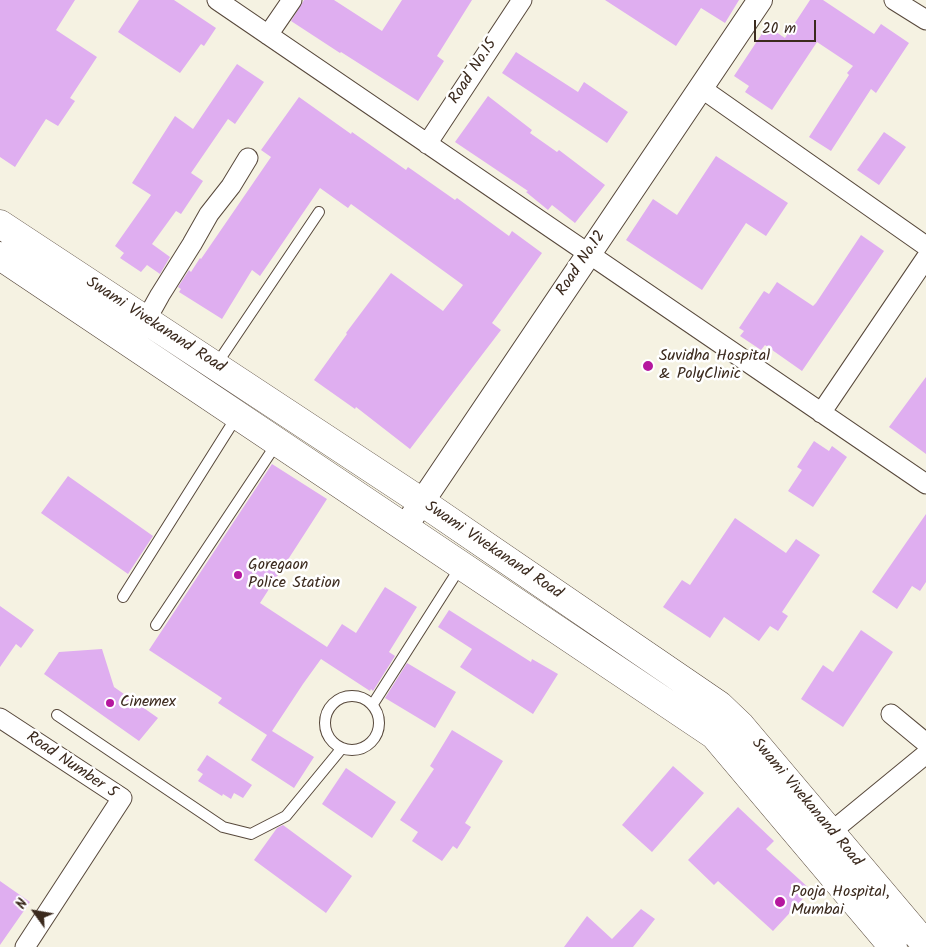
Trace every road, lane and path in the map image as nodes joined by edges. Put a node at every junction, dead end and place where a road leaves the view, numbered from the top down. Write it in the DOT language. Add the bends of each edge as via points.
graph roads {
  1 [pos="217,0"];
  2 [pos="292,0"];
  3 [pos="522,0"];
  4 [pos="760,0"];
  5 [pos="894,0"];
  6 [pos="926,20"];
  7 [pos="268,35"];
  8 [pos="701,88"];
  9 [pos="427,144"];
  10 [pos="248,158"];
  11 [pos="319,212"];
  12 [pos="0,224"];
  13 [pos="926,246"];
  14 [pos="589,254"];
  15 [pos="0,256"];
  16 [pos="926,258"];
  17 [pos="146,320"];
  18 [pos="215,366"];
  19 [pos="821,412"];
  20 [pos="238,415"];
  21 [pos="278,442"];
  22 [pos="926,484"];
  23 [pos="422,502"];
  24 [pos="405,527"];
  25 [pos="462,565"];
  26 [pos="123,598"];
  27 [pos="156,625"];
  28 [pos="373,704"];
  29 [pos="892,714"];
  30 [pos="57,715"];
  31 [pos="0,718"];
  32 [pos="926,743"];
  33 [pos="342,748"];
  34 [pos="926,754"];
  35 [pos="788,801"];
  36 [pos="831,832"];
  37 [pos="926,945"];
  38 [pos="25,947"];
  39 [pos="893,947"];
  1 -- 7 [label="street"];
  2 -- 7 [label="street"];
  3 -- 9 [label="street, Road No.15"];
  4 -- 8 [label="street, Road No.12"];
  5 -- 6 [label="street"];
  7 -- 9 [label="street"];
  8 -- 13 [label="street"];
  8 -- 14 [label="street, Road No.12"];
  9 -- 14 [label="street"];
  10 -- 17 [label="street" via="209,214"];
  11 -- 18 [label="lane"];
  12 -- 17 [label="main road, Swami Vivekanand Road"];
  14 -- 19 [label="street"];
  14 -- 23 [label="street, Road No.12"];
  15 -- 20 [label="main road, Swami Vivekanand Road"];
  16 -- 19 [label="street"];
  17 -- 18 [label="main road, Swami Vivekanand Road"];
  18 -- 23 [label="main road, Swami Vivekanand Road"];
  19 -- 22 [label="street"];
  20 -- 21 [label="main road, Swami Vivekanand Road"];
  20 -- 26 [label="lane"];
  21 -- 24 [label="main road, Swami Vivekanand Road"];
  21 -- 27 [label="lane"];
  23 -- 24 [label="street, Road No.12"];
  23 -- 35 [label="main road, Swami Vivekanand Road" via="719,705 741,726"];
  24 -- 25 [label="main road, Swami Vivekanand Road"];
  25 -- 28 [label="lane"];
  25 -- 35 [label="main road, Swami Vivekanand Road" via="714,735"];
  28 -- 33 [label="lane" via="380,721 375,738 360,749"];
  28 -- 33 [label="lane" via="357,695 348,695 332,703 327,711 325,728 328,737"];
  29 -- 32 [label="street"];
  30 -- 33 [label="lane" via="223,827 251,834 286,816"];
  31 -- 38 [label="street, Road Number 5" via="122,798"];
  34 -- 36 [label="street"];
  35 -- 36 [label="main road, Swami Vivekanand Road"];
  35 -- 39 [label="main road, Swami Vivekanand Road"];
  36 -- 37 [label="main road, Swami Vivekanand Road"];
}
